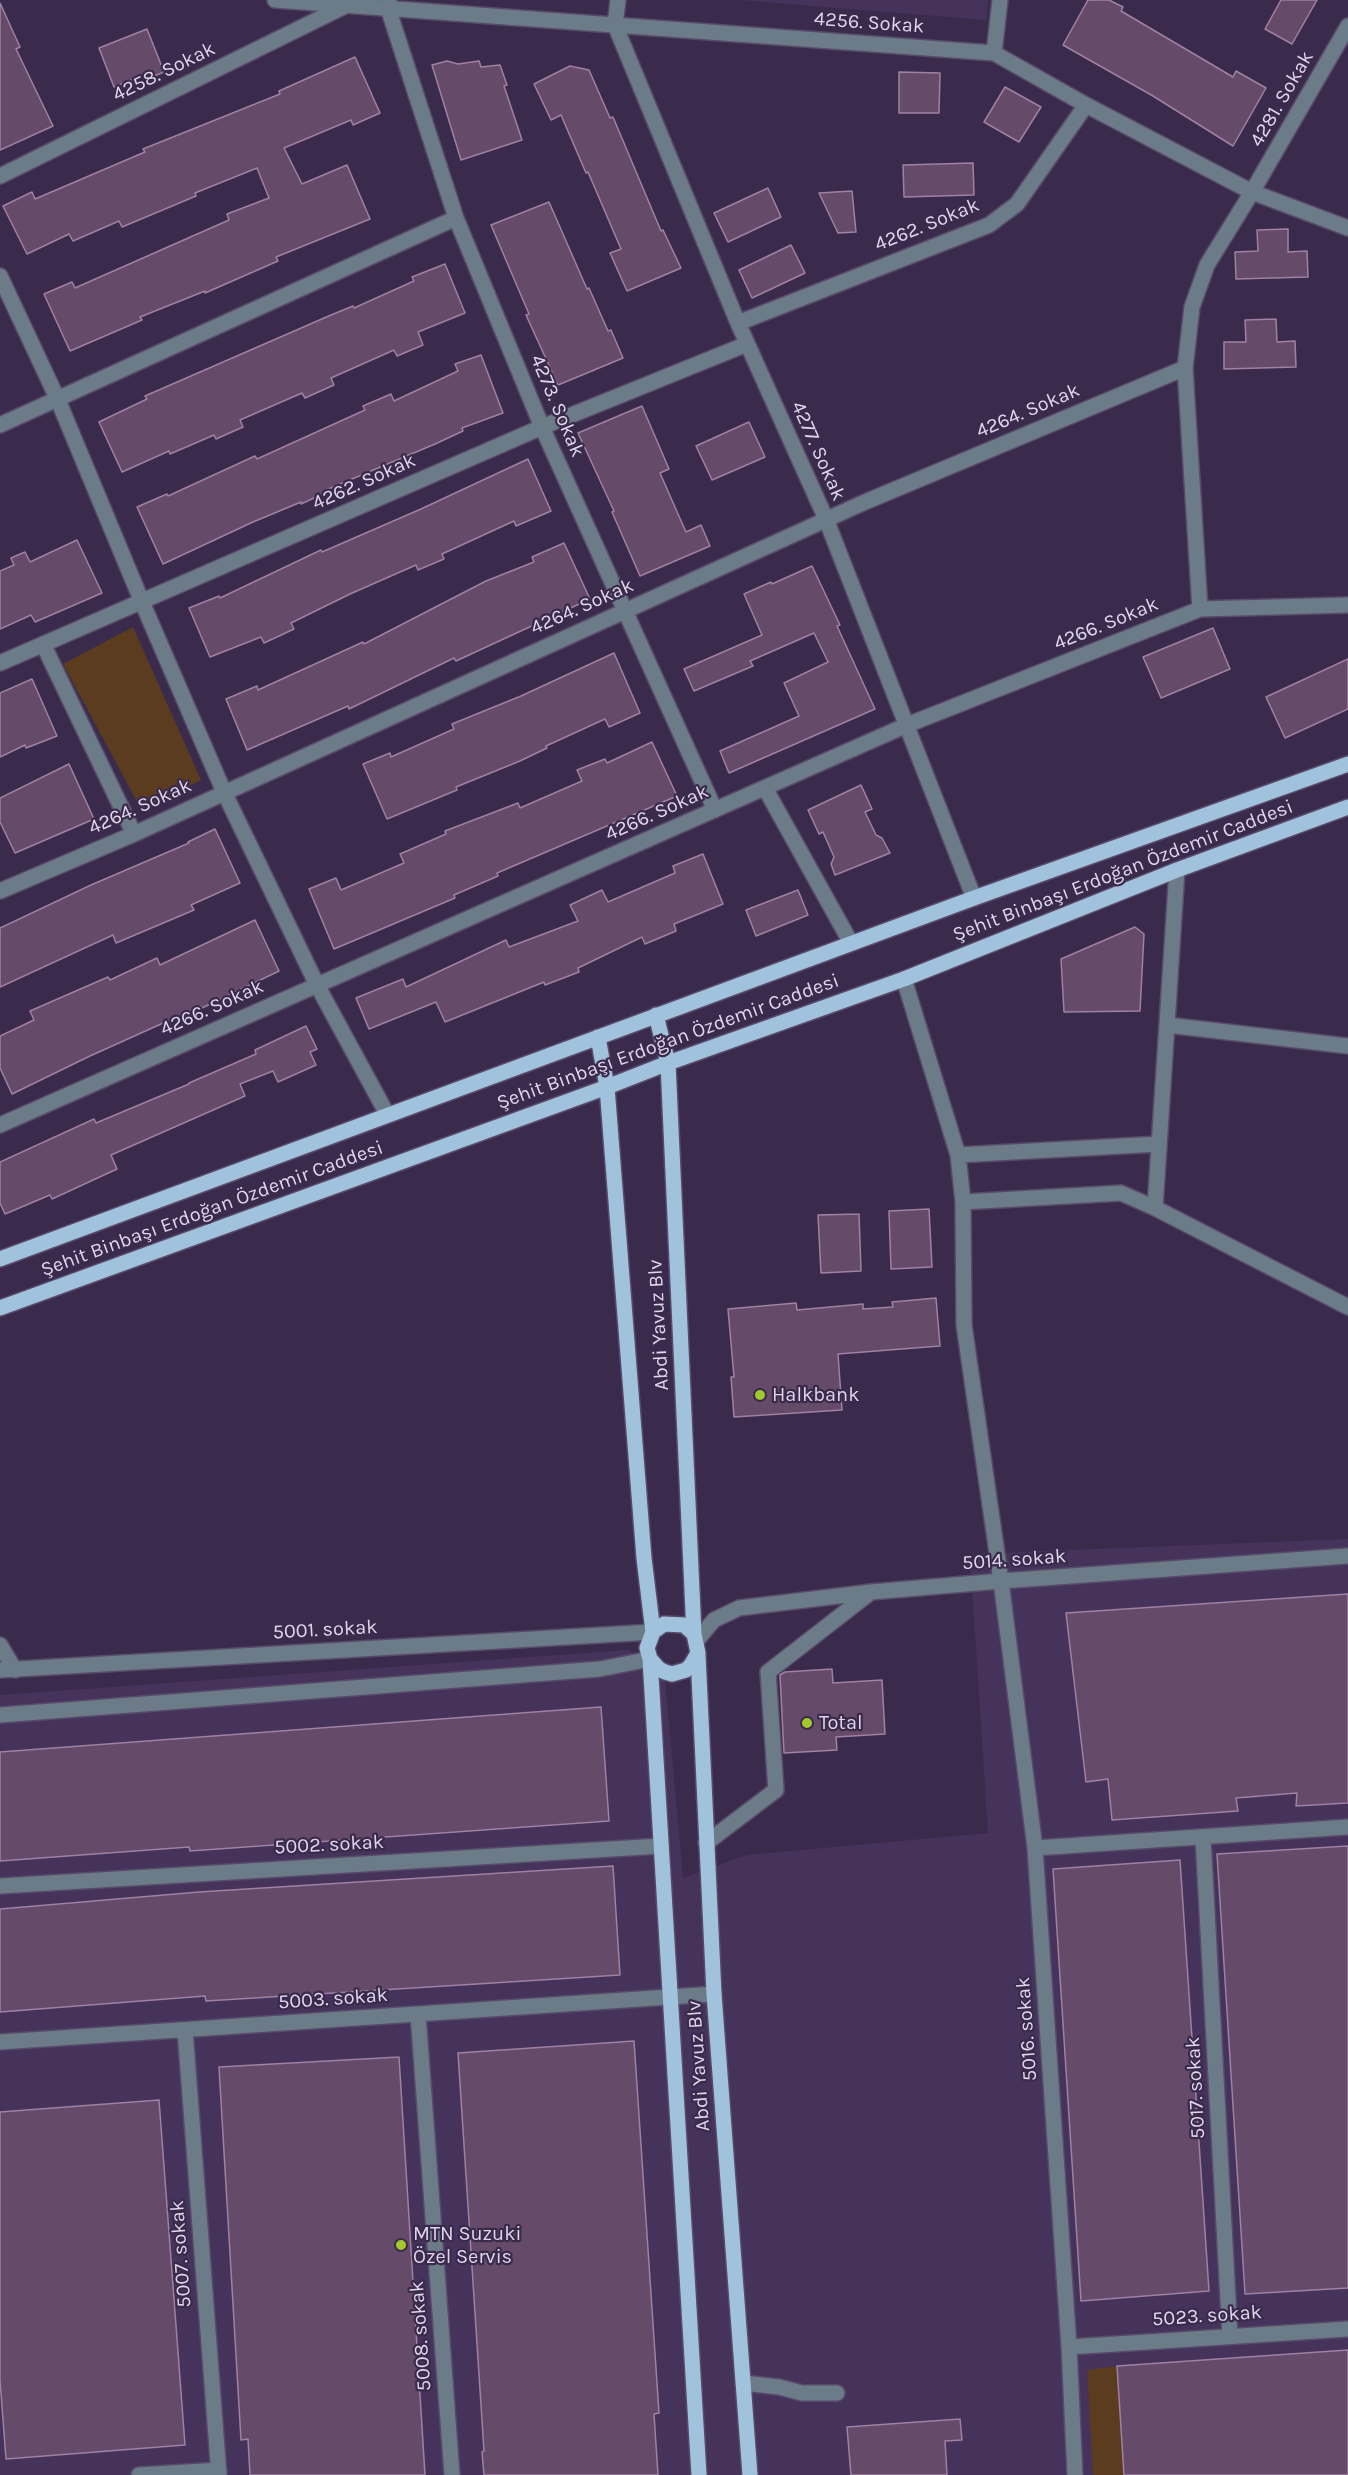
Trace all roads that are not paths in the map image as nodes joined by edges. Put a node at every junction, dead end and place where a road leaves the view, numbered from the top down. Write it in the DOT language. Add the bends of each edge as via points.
graph roads {
  1 [pos="275,0"];
  2 [pos="618,0"];
  3 [pos="1000,0"];
  4 [pos="389,4"];
  5 [pos="347,5"];
  6 [pos="615,25"];
  7 [pos="1348,26"];
  8 [pos="994,53"];
  9 [pos="1086,105"];
  10 [pos="0,176"];
  11 [pos="1252,192"];
  12 [pos="456,218"];
  13 [pos="1348,228"];
  14 [pos="0,276"];
  15 [pos="738,323"];
  16 [pos="747,344"];
  17 [pos="1185,368"];
  18 [pos="58,400"];
  19 [pos="0,425"];
  20 [pos="542,427"];
  21 [pos="826,519"];
  22 [pos="142,602"];
  23 [pos="1348,605"];
  24 [pos="1200,609"];
  25 [pos="625,610"];
  26 [pos="43,644"];
  27 [pos="0,663"];
  28 [pos="907,725"];
  29 [pos="1348,764"];
  30 [pos="765,788"];
  31 [pos="225,792"];
  32 [pos="1348,807"];
  33 [pos="715,810"];
  34 [pos="134,834"];
  35 [pos="1177,870"];
  36 [pos="0,891"];
  37 [pos="974,898"];
  38 [pos="851,944"];
  39 [pos="904,979"];
  40 [pos="317,985"];
  41 [pos="656,1015"];
  42 [pos="1167,1025"];
  43 [pos="598,1037"];
  44 [pos="1348,1046"];
  45 [pos="668,1063"];
  46 [pos="607,1087"];
  47 [pos="387,1114"];
  48 [pos="0,1125"];
  49 [pos="1159,1144"];
  50 [pos="958,1155"];
  51 [pos="963,1202"];
  52 [pos="1155,1208"];
  53 [pos="0,1259"];
  54 [pos="1348,1307"];
  55 [pos="0,1308"];
  56 [pos="1348,1556"];
  57 [pos="1001,1581"];
  58 [pos="871,1593"];
  59 [pos="653,1632"];
  60 [pos="696,1643"];
  61 [pos="0,1644"];
  62 [pos="650,1659"];
  63 [pos="7,1670"];
  64 [pos="0,1715"];
  65 [pos="1348,1827"];
  66 [pos="1203,1837"];
  67 [pos="706,1843"];
  68 [pos="661,1845"];
  69 [pos="1035,1848"];
  70 [pos="0,1886"];
  71 [pos="714,1994"];
  72 [pos="668,1998"];
  73 [pos="418,2014"];
  74 [pos="185,2030"];
  75 [pos="0,2042"];
  76 [pos="1348,2329"];
  77 [pos="1230,2336"];
  78 [pos="1069,2347"];
  79 [pos="743,2383"];
  80 [pos="837,2393"];
  81 [pos="219,2473"];
  82 [pos="139,2475"];
  83 [pos="452,2475"];
  84 [pos="699,2475"];
  85 [pos="750,2475"];
  86 [pos="1075,2475"];
  1 -- 5 [label="street, 4256. Sokak"];
  2 -- 6 [label="street"];
  3 -- 8 [label="street"];
  4 -- 5 [label="street, 4256. Sokak"];
  4 -- 6 [label="street, 4256. Sokak"];
  4 -- 12 [label="street, 4273. Sokak"];
  5 -- 10 [label="street, 4258. Sokak"];
  6 -- 8 [label="street, 4256. Sokak"];
  6 -- 15 [label="street, 4277. Sokak"];
  7 -- 11 [label="street, 4281. Sokak"];
  8 -- 9 [label="street, 4256. Sokak"];
  9 -- 11 [label="street, 4256. Sokak"];
  9 -- 15 [label="street, 4262. Sokak" via="1017,204 989,225"];
  11 -- 13 [label="street, 4256. Sokak"];
  11 -- 17 [label="street, 4281. Sokak" via="1207,265 1192,307"];
  12 -- 18 [label="street"];
  12 -- 20 [label="street, 4273. Sokak"];
  14 -- 18 [label="street"];
  15 -- 16 [label="street, 4277. Sokak"];
  16 -- 20 [label="street, 4262. Sokak"];
  16 -- 21 [label="street, 4277. Sokak"];
  17 -- 21 [label="street, 4264. Sokak"];
  17 -- 24 [label="street, 4281. Sokak"];
  18 -- 19 [label="street"];
  18 -- 22 [label="street"];
  20 -- 22 [label="street, 4262. Sokak"];
  20 -- 25 [label="street, 4273. Sokak"];
  21 -- 25 [label="street, 4264. Sokak"];
  21 -- 28 [label="street, 4277. Sokak"];
  22 -- 26 [label="street, 4262. Sokak"];
  22 -- 31 [label="street"];
  23 -- 24 [label="street, 4266. Sokak"];
  24 -- 28 [label="street, 4266. Sokak"];
  25 -- 31 [label="street, 4264. Sokak"];
  25 -- 33 [label="street, 4273. Sokak"];
  26 -- 27 [label="street, 4262. Sokak"];
  26 -- 34 [label="street"];
  28 -- 30 [label="street, 4266. Sokak"];
  28 -- 37 [label="street, 4277. Sokak"];
  29 -- 37 [label="main road, Şehit Binbaşı Erdoğan Özdemir Caddesi"];
  30 -- 33 [label="street, 4266. Sokak"];
  30 -- 38 [label="street"];
  31 -- 34 [label="street, 4264. Sokak"];
  31 -- 40 [label="street"];
  32 -- 35 [label="main road, Şehit Binbaşı Erdoğan Özdemir Caddesi"];
  33 -- 40 [label="street, 4266. Sokak"];
  34 -- 36 [label="street, 4264. Sokak"];
  35 -- 39 [label="main road, Şehit Binbaşı Erdoğan Özdemir Caddesi"];
  35 -- 42 [label="street"];
  37 -- 38 [label="main road, Şehit Binbaşı Erdoğan Özdemir Caddesi"];
  38 -- 41 [label="main road, Şehit Binbaşı Erdoğan Özdemir Caddesi"];
  39 -- 45 [label="main road, Şehit Binbaşı Erdoğan Özdemir Caddesi"];
  39 -- 50 [label="street, 5016. sokak"];
  40 -- 47 [label="street"];
  40 -- 48 [label="street, 4266. Sokak"];
  41 -- 43 [label="main road, Şehit Binbaşı Erdoğan Özdemir Caddesi"];
  41 -- 45 [label="main road, Abdi Yavuz Blv"];
  42 -- 44 [label="street"];
  42 -- 49 [label="street"];
  43 -- 46 [label="main road, Abdi Yavuz Blv"];
  43 -- 47 [label="main road, Şehit Binbaşı Erdoğan Özdemir Caddesi"];
  45 -- 46 [label="main road, Şehit Binbaşı Erdoğan Özdemir Caddesi"];
  45 -- 60 [label="main road, Abdi Yavuz Blv"];
  46 -- 55 [label="main road, Şehit Binbaşı Erdoğan Özdemir Caddesi"];
  46 -- 59 [label="main road, Abdi Yavuz Blv"];
  47 -- 53 [label="main road, Şehit Binbaşı Erdoğan Özdemir Caddesi"];
  49 -- 50 [label="street"];
  49 -- 52 [label="street"];
  50 -- 51 [label="street, 5016. sokak"];
  51 -- 52 [label="street" via="1121,1193"];
  51 -- 57 [label="street, 5016. sokak" via="964,1325"];
  52 -- 54 [label="street"];
  56 -- 57 [label="street, 5014. sokak"];
  57 -- 58 [label="street, 5014. sokak"];
  57 -- 69 [label="street, 5016. sokak"];
  58 -- 60 [label="street, 5014. sokak" via="739,1608 714,1620"];
  58 -- 67 [label="street" via="768,1672 776,1790"];
  59 -- 60 [label="main road" via="664,1624 678,1623 684,1625"];
  59 -- 62 [label="main road, Abdi Yavuz Blv" via="648,1642"];
  59 -- 63 [label="street, 5001. sokak"];
  60 -- 62 [label="main road" via="686,1670 672,1674 659,1670"];
  60 -- 67 [label="main road, Abdi Yavuz Blv"];
  61 -- 63 [label="street"];
  62 -- 64 [label="street" via="600,1670"];
  62 -- 68 [label="main road, Abdi Yavuz Blv"];
  65 -- 66 [label="street"];
  66 -- 69 [label="street"];
  66 -- 77 [label="street, 5017. sokak"];
  67 -- 71 [label="main road, Abdi Yavuz Blv"];
  68 -- 70 [label="street, 5002. sokak"];
  68 -- 72 [label="main road, Abdi Yavuz Blv"];
  69 -- 78 [label="street, 5016. sokak"];
  71 -- 72 [label="street, 5003. sokak"];
  71 -- 79 [label="main road, Abdi Yavuz Blv"];
  72 -- 73 [label="street, 5003. sokak"];
  72 -- 84 [label="main road, Abdi Yavuz Blv"];
  73 -- 74 [label="street, 5003. sokak"];
  73 -- 83 [label="street, 5008. sokak"];
  74 -- 75 [label="street, 5003. sokak"];
  74 -- 81 [label="street, 5007. sokak"];
  76 -- 77 [label="street, 5023. sokak"];
  77 -- 78 [label="street, 5023. sokak"];
  78 -- 86 [label="street, 5016. sokak"];
  79 -- 80 [label="street" via="802,2393"];
  79 -- 85 [label="main road, Abdi Yavuz Blv"];
  81 -- 82 [label="street"];
}
